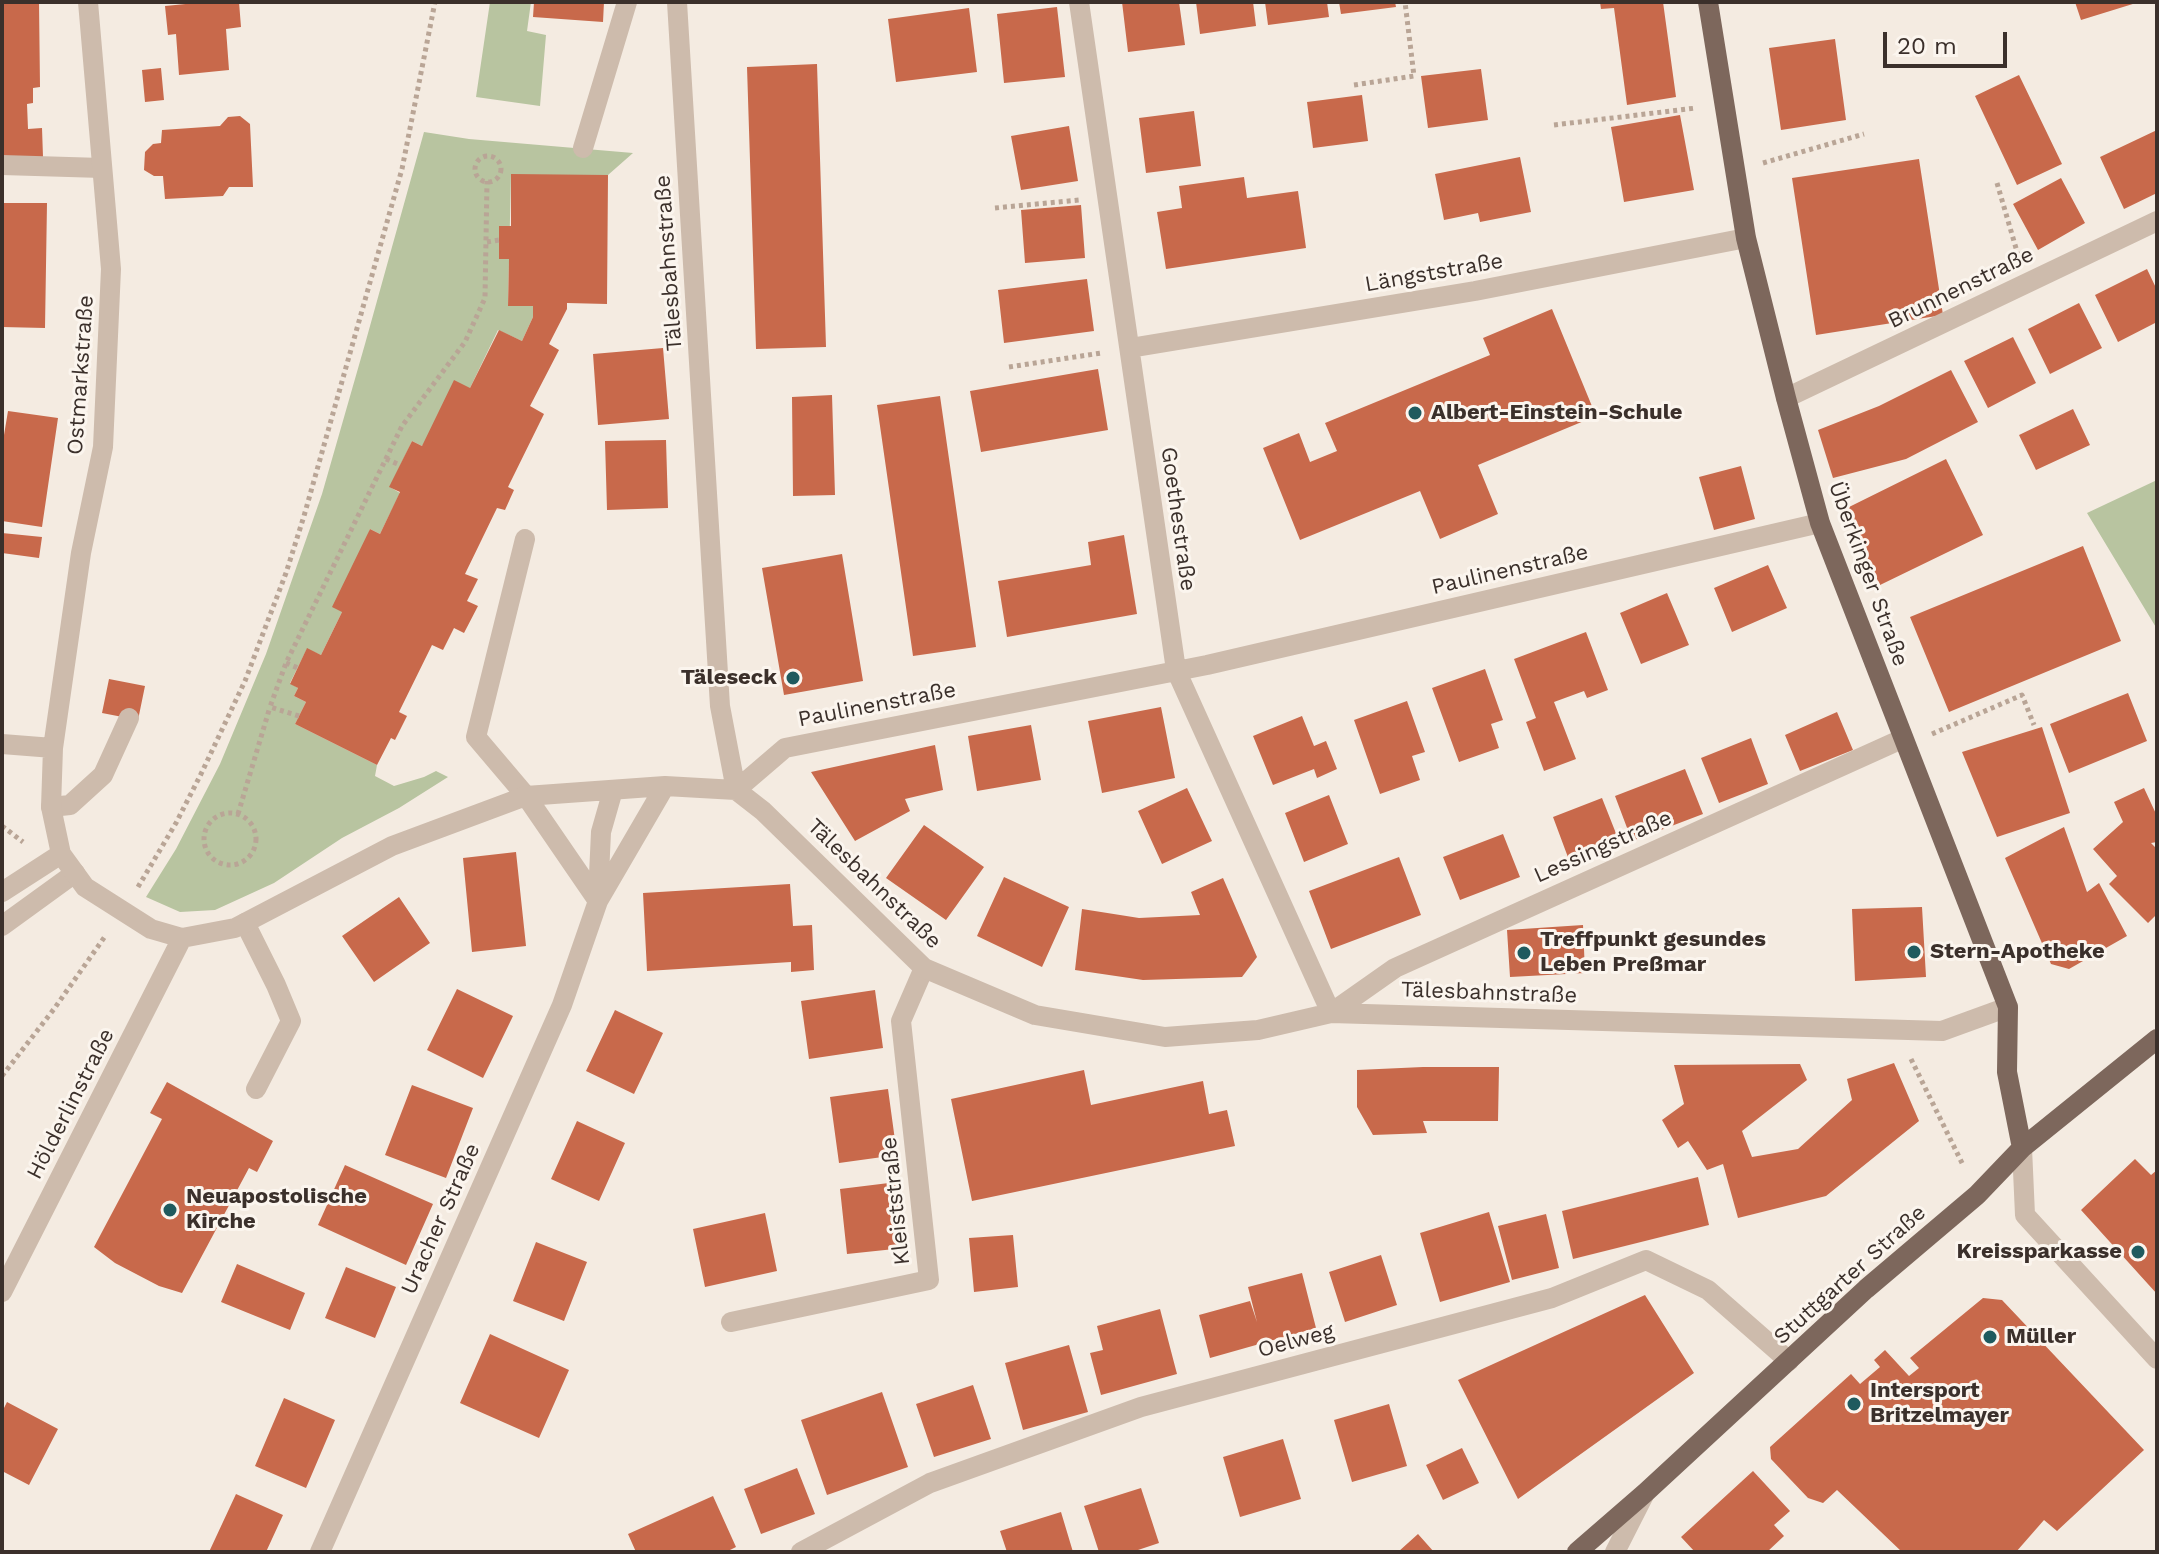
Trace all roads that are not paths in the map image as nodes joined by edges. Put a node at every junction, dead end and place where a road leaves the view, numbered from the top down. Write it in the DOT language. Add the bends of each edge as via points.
graph roads {
  1 [pos="88,2"];
  2 [pos="627,2"];
  3 [pos="677,2"];
  4 [pos="1079,2"];
  5 [pos="1708,2"];
  6 [pos="583,148"];
  7 [pos="2,165"];
  8 [pos="102,168"];
  9 [pos="2157,221"];
  10 [pos="1746,238"];
  11 [pos="1130,348"];
  12 [pos="1786,398"];
  13 [pos="1820,523"];
  14 [pos="525,539"];
  15 [pos="1176,670"];
  16 [pos="129,718"];
  17 [pos="1904,742"];
  18 [pos="2,744"];
  19 [pos="53,748"];
  20 [pos="665,786"];
  21 [pos="613,790"];
  22 [pos="736,790"];
  23 [pos="526,796"];
  24 [pos="51,807"];
  25 [pos="61,854"];
  26 [pos="75,873"];
  27 [pos="2,892"];
  28 [pos="598,901"];
  29 [pos="245,923"];
  30 [pos="2,926"];
  31 [pos="182,938"];
  32 [pos="924,968"];
  33 [pos="2008,1007"];
  34 [pos="1331,1013"];
  35 [pos="2157,1039"];
  36 [pos="256,1089"];
  37 [pos="2022,1148"];
  38 [pos="2,1292"];
  39 [pos="731,1322"];
  40 [pos="2157,1359"];
  41 [pos="1789,1361"];
  42 [pos="1645,1493"];
  43 [pos="320,1552"];
  44 [pos="801,1552"];
  45 [pos="1577,1552"];
  46 [pos="1615,1552"];
  1 -- 8 [label="street, Ostmarkstraße"];
  2 -- 6 [label="street"];
  3 -- 22 [label="street, Tälesbahnstraße" via="720,706"];
  4 -- 11 [label="street, Goethestraße"];
  5 -- 10 [label="main road, Überkinger Straße"];
  7 -- 8 [label="street"];
  8 -- 19 [label="street, Ostmarkstraße" via="111,269 103,447 81,553"];
  9 -- 12 [label="street, Brunnenstraße"];
  10 -- 11 [label="street, Längststraße" via="1475,291"];
  10 -- 12 [label="main road, Überkinger Straße"];
  11 -- 15 [label="street, Goethestraße"];
  12 -- 13 [label="main road, Überkinger Straße"];
  13 -- 15 [label="street, Paulinenstraße"];
  13 -- 17 [label="main road, Überkinger Straße"];
  14 -- 23 [label="street" via="476,737"];
  15 -- 22 [label="street, Paulinenstraße" via="785,748"];
  15 -- 34 [label="street, Goethestraße"];
  16 -- 24 [label="street" via="103,775 70,805"];
  17 -- 33 [label="main road, Überkinger Straße"];
  17 -- 34 [label="street, Lessingstraße" via="1395,968"];
  18 -- 19 [label="street"];
  19 -- 24 [label="street"];
  20 -- 21 [label="street"];
  20 -- 22 [label="street"];
  20 -- 28 [label="street, Uracher Straße"];
  21 -- 23 [label="street"];
  21 -- 28 [label="street, Uracher Straße" via="601,832"];
  22 -- 32 [label="street, Tälesbahnstraße"];
  23 -- 28 [label="street"];
  23 -- 29 [label="street" via="392,846"];
  24 -- 25 [label="street"];
  25 -- 26 [label="street"];
  25 -- 27 [label="street"];
  26 -- 30 [label="street"];
  26 -- 31 [label="street" via="85,887 122,912 151,929"];
  28 -- 43 [label="street, Uracher Straße" via="562,1005"];
  29 -- 31 [label="street"];
  29 -- 36 [label="street" via="291,1021"];
  31 -- 38 [label="street, Hölderlinstraße"];
  32 -- 34 [label="street, Tälesbahnstraße" via="1035,1015 1165,1037 1258,1030"];
  32 -- 39 [label="street, Kleiststraße" via="901,1021 929,1280"];
  33 -- 34 [label="street, Tälesbahnstraße" via="1942,1031"];
  33 -- 37 [label="main road, Überkinger Straße" via="2007,1072"];
  35 -- 37 [label="main road, Stuttgarter Straße"];
  37 -- 40 [label="street" via="2025,1215"];
  37 -- 41 [label="main road, Stuttgarter Straße" via="1977,1195"];
  41 -- 42 [label="main road, Stuttgarter Straße"];
  41 -- 44 [label="street, Oelweg" via="1708,1290 1646,1260 1552,1298 1141,1407 930,1483"];
  42 -- 45 [label="main road, Stuttgarter Straße"];
  42 -- 46 [label="street"];
}
